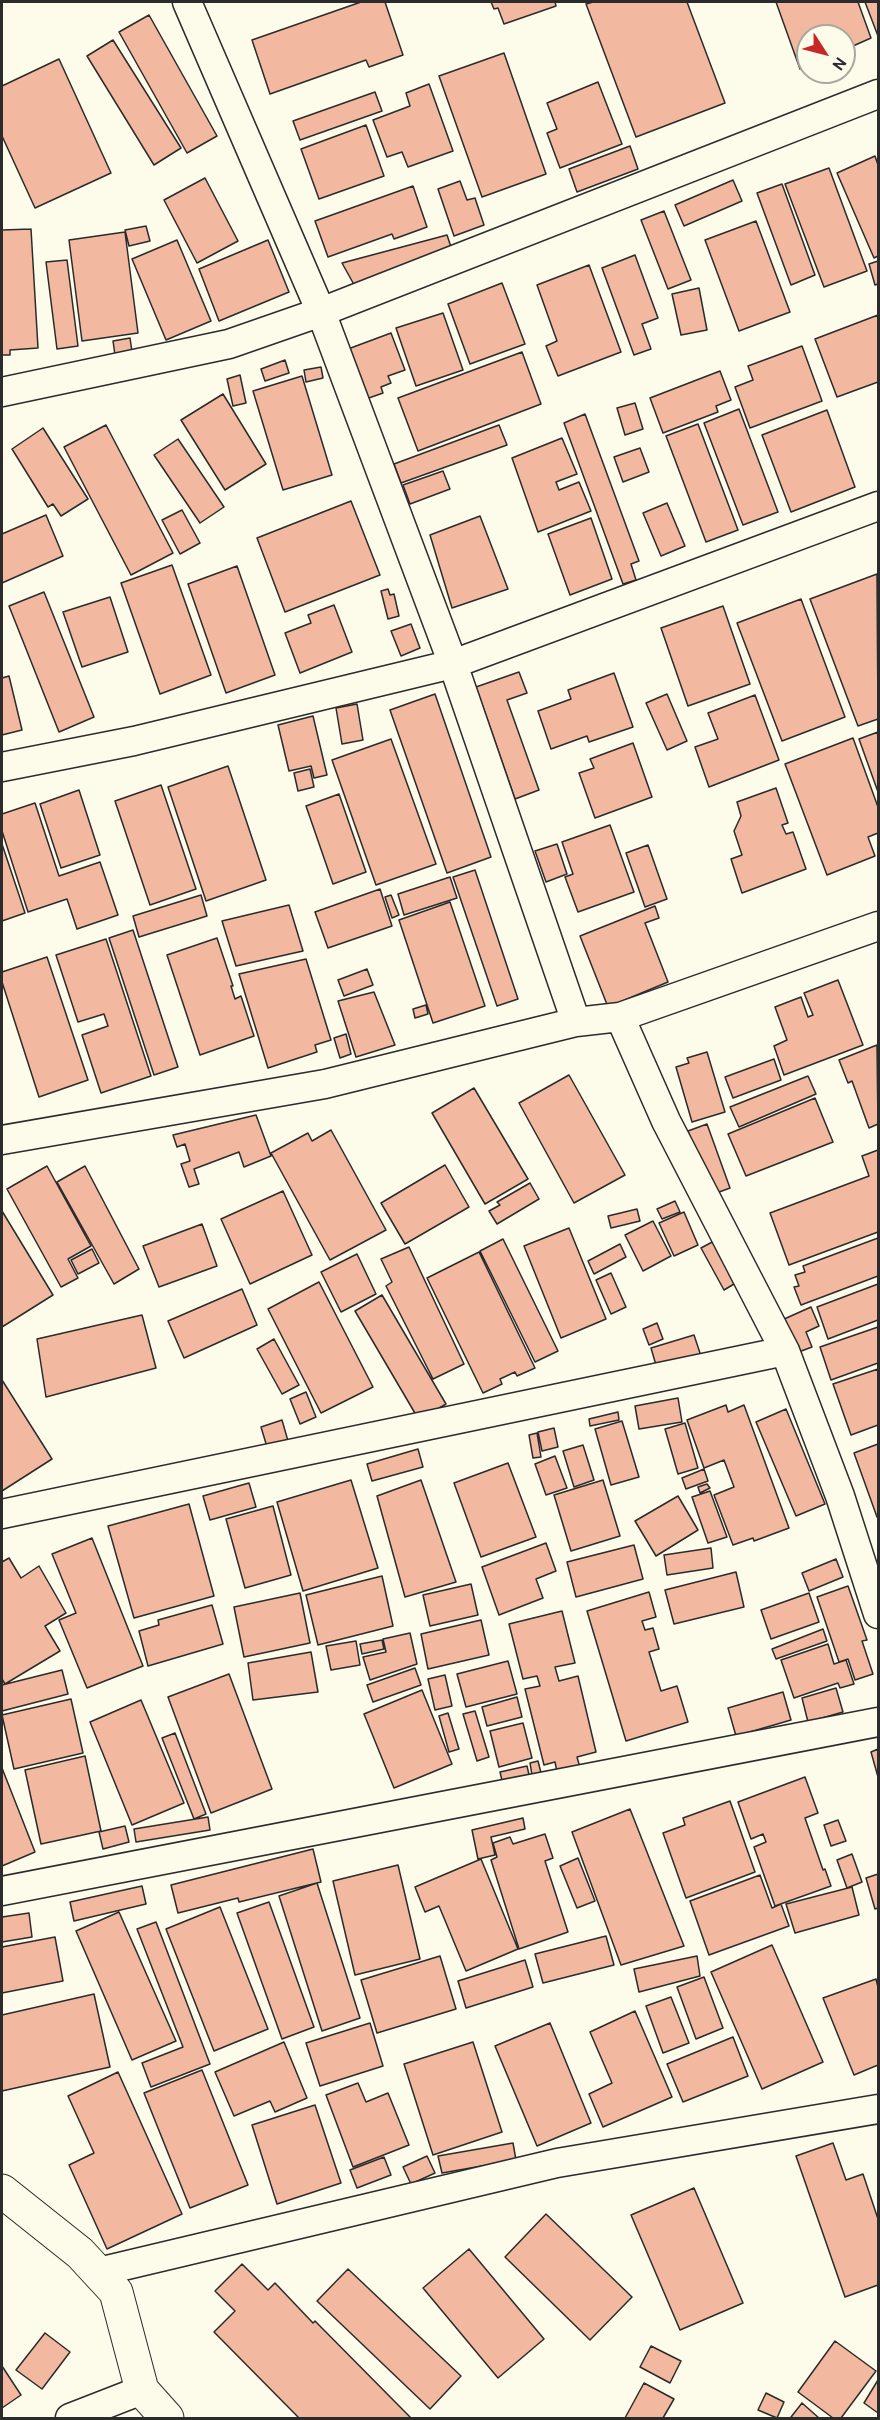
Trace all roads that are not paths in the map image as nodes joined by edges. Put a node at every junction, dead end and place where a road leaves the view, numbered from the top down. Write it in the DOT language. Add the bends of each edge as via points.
graph roads {
  1 [pos="187,2"];
  2 [pos="879,94"];
  3 [pos="321,312"];
  4 [pos="2,392"];
  5 [pos="879,506"];
  6 [pos="453,664"];
  7 [pos="2,767"];
  8 [pos="879,926"];
  9 [pos="620,1017"];
  10 [pos="576,1022"];
  11 [pos="2,1140"];
  12 [pos="784,1351"];
  13 [pos="2,1514"];
  14 [pos="879,1614"];
  15 [pos="879,1722"];
  16 [pos="2,1891"];
  17 [pos="879,2109"];
  18 [pos="2,2191"];
  19 [pos="98,2272"];
  20 [pos="142,2390"];
  21 [pos="70,2418"];
  22 [pos="167,2418"];
  1 -- 3 [label="street"];
  2 -- 3 [label="street"];
  3 -- 4 [label="street" via="229,344"];
  3 -- 6 [label="street"];
  5 -- 6 [label="street"];
  6 -- 7 [label="street" via="134,741"];
  6 -- 10 [label="street"];
  8 -- 9 [label="street"];
  9 -- 10 [label="street"];
  9 -- 12 [label="street" via="666,1121"];
  10 -- 11 [label="street" via="325,1084"];
  12 -- 13 [label="street"];
  12 -- 14 [label="street" via="840,1496"];
  15 -- 16 [label="street"];
  17 -- 19 [label="street" via="557,2163"];
  18 -- 19 [label="street"];
  19 -- 20 [label="street" via="116,2292"];
  20 -- 21 [label="street"];
  20 -- 22 [label="street"];
}
